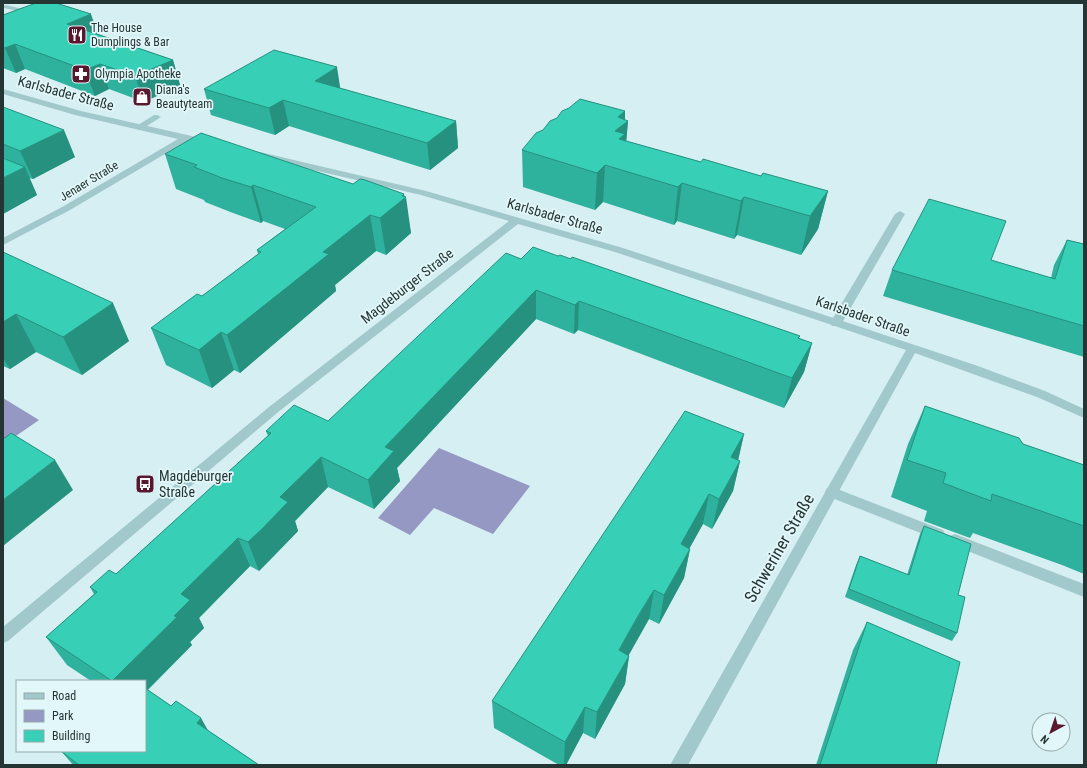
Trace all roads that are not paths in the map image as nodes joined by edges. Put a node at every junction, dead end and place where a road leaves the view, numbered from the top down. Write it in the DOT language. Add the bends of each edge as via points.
graph roads {
  1 [pos="6,7"];
  2 [pos="27,18"];
  3 [pos="3,91"];
  4 [pos="157,117"];
  5 [pos="139,127"];
  6 [pos="185,138"];
  7 [pos="216,144"];
  8 [pos="253,153"];
  9 [pos="900,214"];
  10 [pos="516,220"];
  11 [pos="3,242"];
  12 [pos="836,323"];
  13 [pos="912,349"];
  14 [pos="1084,414"];
  15 [pos="832,492"];
  16 [pos="1084,591"];
  17 [pos="3,636"];
  18 [pos="679,765"];
  1 -- 2 [label="street" via="24,9 10,15"];
  3 -- 5 [label="street, Karlsbader Straße"];
  4 -- 5 [label="street"];
  5 -- 6 [label="street, Karlsbader Straße"];
  6 -- 7 [label="street, Karlsbader Straße"];
  6 -- 11 [label="street, Jenaer Straße" via="67,208"];
  8 -- 10 [label="street, Karlsbader Straße" via="423,193"];
  9 -- 12 [label="street"];
  10 -- 12 [label="street, Karlsbader Straße" via="666,266"];
  10 -- 17 [label="street, Magdeburger Straße" via="267,414"];
  12 -- 13 [label="street, Karlsbader Straße"];
  13 -- 14 [label="street, Karlsbader Straße" via="1041,394"];
  13 -- 15 [label="street, Schweriner Straße"];
  15 -- 16 [label="street"];
  15 -- 18 [label="street, Schweriner Straße"];
}
